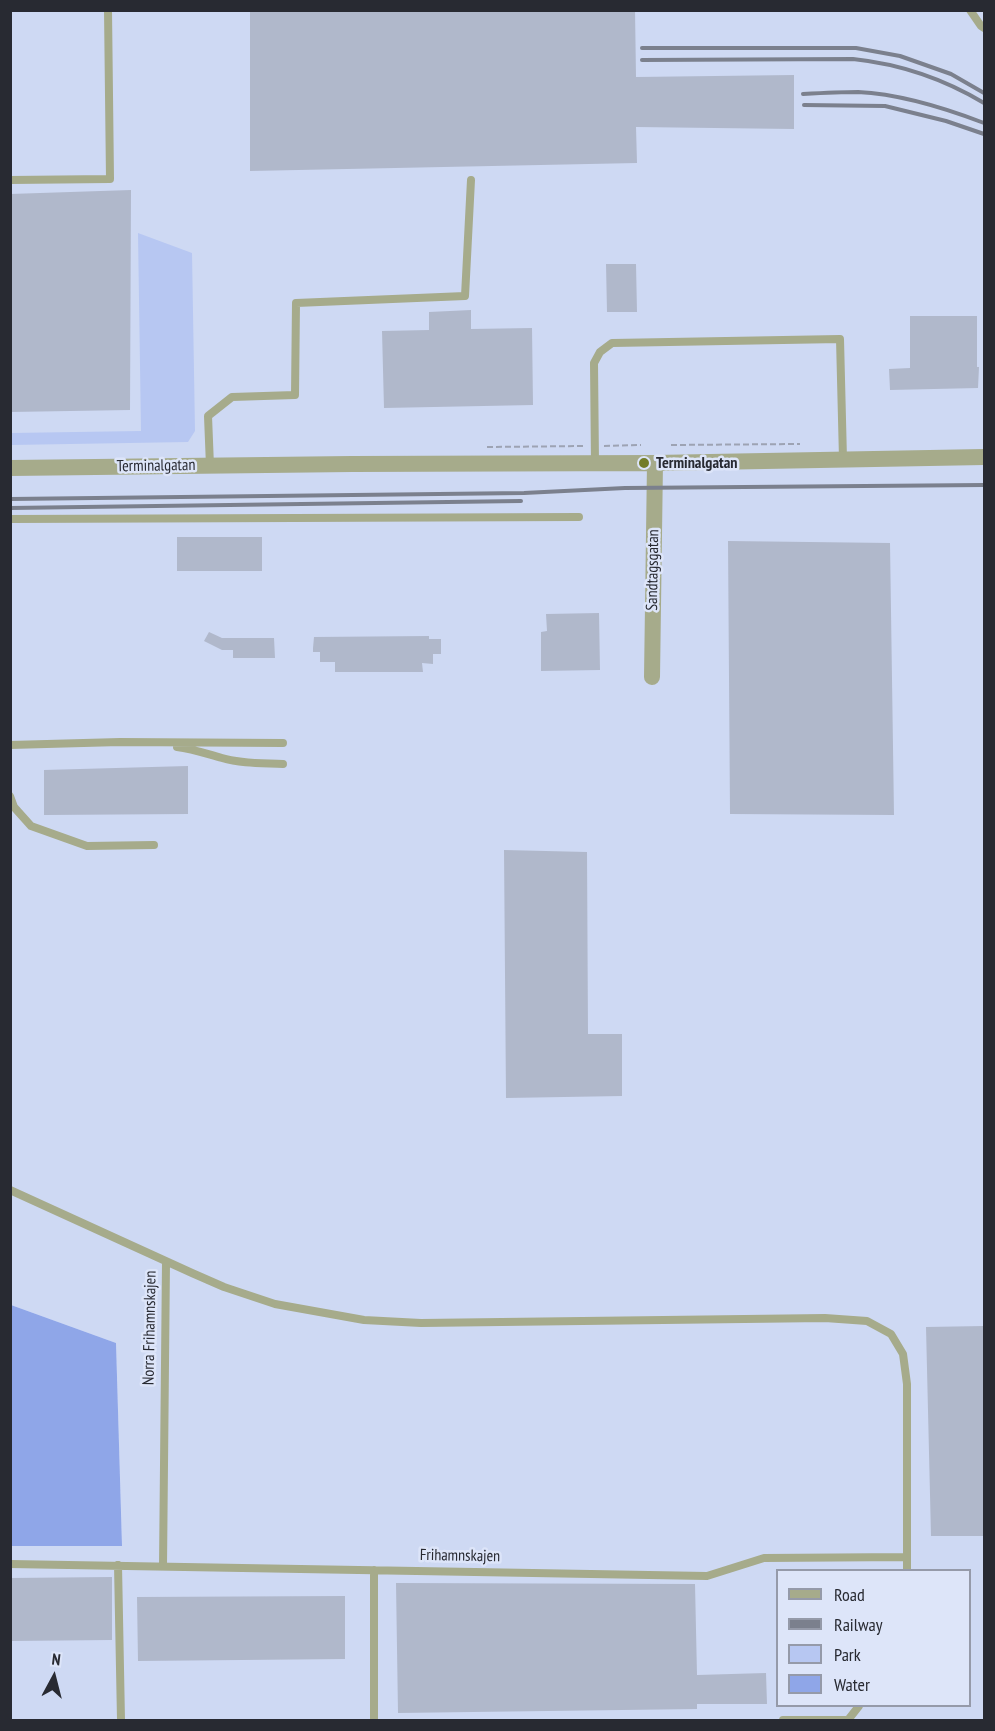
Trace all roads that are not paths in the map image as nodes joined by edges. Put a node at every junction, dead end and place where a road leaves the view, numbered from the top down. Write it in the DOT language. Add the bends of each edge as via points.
graph roads {
  1 [pos="108,10"];
  2 [pos="970,10"];
  3 [pos="984,28"];
  4 [pos="10,180"];
  5 [pos="471,180"];
  6 [pos="984,457"];
  7 [pos="843,459"];
  8 [pos="595,463"];
  9 [pos="655,463"];
  10 [pos="210,465"];
  11 [pos="10,468"];
  12 [pos="579,517"];
  13 [pos="10,519"];
  14 [pos="652,677"];
  15 [pos="120,742"];
  16 [pos="283,742"];
  17 [pos="10,745"];
  18 [pos="283,764"];
  19 [pos="10,796"];
  20 [pos="154,845"];
  21 [pos="10,1190"];
  22 [pos="166,1262"];
  23 [pos="907,1557"];
  24 [pos="10,1564"];
  25 [pos="118,1565"];
  26 [pos="162,1566"];
  27 [pos="907,1569"];
  28 [pos="374,1570"];
  29 [pos="858,1707"];
  30 [pos="121,1720"];
  31 [pos="375,1720"];
  32 [pos="783,1720"];
  33 [pos="848,1720"];
  1 -- 4 [label="lane" via="110,178"];
  2 -- 3 [label="lane"];
  5 -- 10 [label="lane" via="465,297 296,303 295,395 232,397 208,416"];
  6 -- 7 [label="street, Terminalgatan"];
  7 -- 8 [label="lane" via="840,339 612,343 594,363"];
  7 -- 9 [label="street, Terminalgatan"];
  8 -- 9 [label="street, Terminalgatan"];
  8 -- 10 [label="street, Terminalgatan"];
  9 -- 14 [label="street, Sandtagsgatan"];
  10 -- 11 [label="street, Terminalgatan"];
  12 -- 13 [label="lane"];
  15 -- 16 [label="lane"];
  15 -- 17 [label="lane"];
  15 -- 18 [label="lane" via="183,747 224,759"];
  19 -- 20 [label="lane" via="14,807 32,826 87,846"];
  21 -- 22 [label="lane, Norra Frihamnskajen"];
  22 -- 23 [label="lane" via="275,1304 364,1320 867,1321 891,1334 903,1354 907,1384"];
  22 -- 26 [label="lane, Norra Frihamnskajen"];
  23 -- 27 [label="lane"];
  23 -- 28 [label="lane, Frihamnskajen" via="764,1558 707,1576"];
  24 -- 25 [label="lane, Frihamnskajen"];
  25 -- 26 [label="lane, Frihamnskajen"];
  25 -- 30 [label="lane"];
  26 -- 28 [label="lane, Frihamnskajen"];
  28 -- 31 [label="lane"];
  29 -- 33 [label="lane"];
  32 -- 33 [label="lane"];
}
